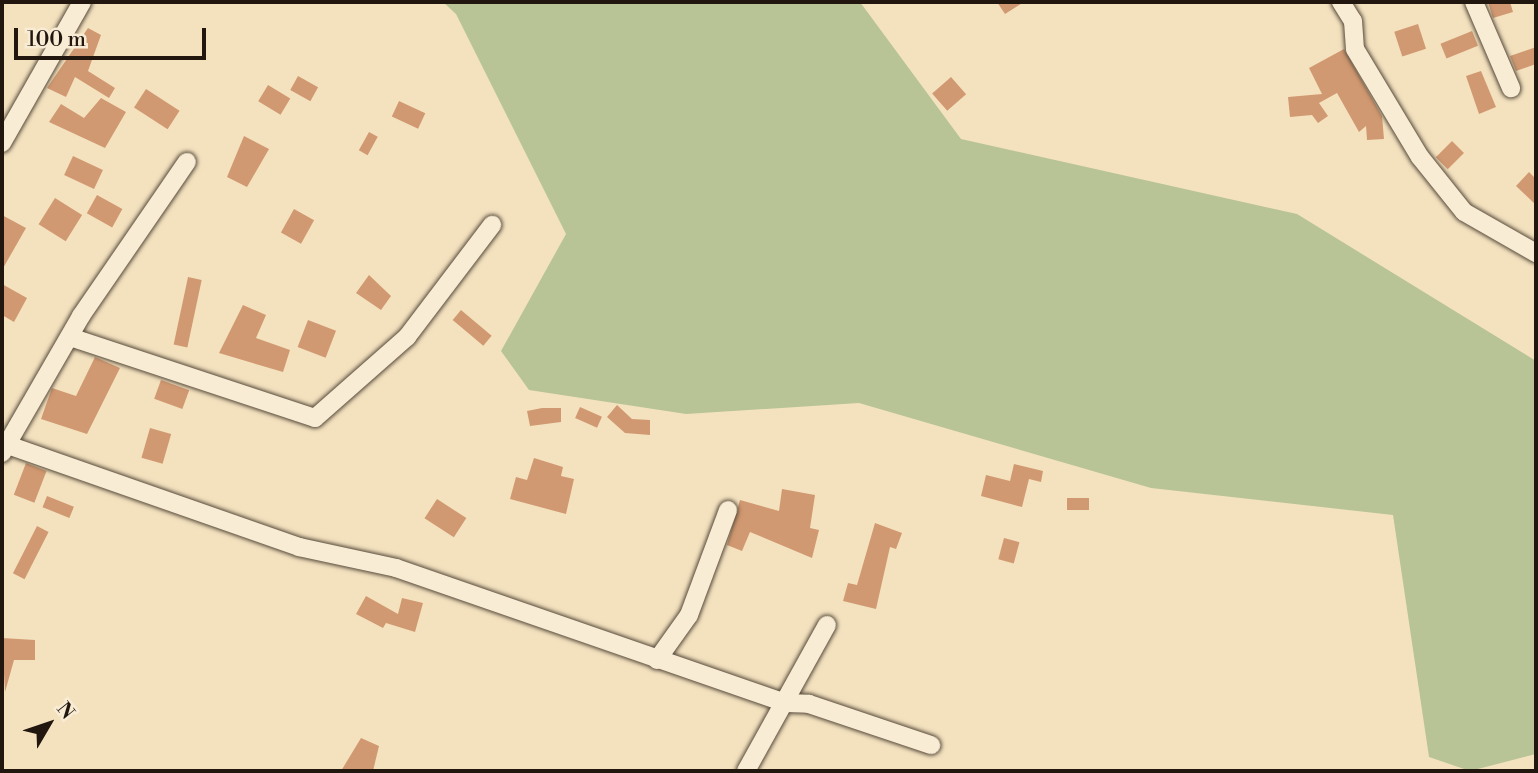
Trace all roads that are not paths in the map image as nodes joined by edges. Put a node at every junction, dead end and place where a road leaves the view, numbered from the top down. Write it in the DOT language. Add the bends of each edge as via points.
graph roads {
  1 [pos="1341,2"];
  2 [pos="1474,2"];
  3 [pos="78,3"];
  4 [pos="1510,88"];
  5 [pos="2,143"];
  6 [pos="187,162"];
  7 [pos="492,225"];
  8 [pos="1536,253"];
  9 [pos="70,337"];
  10 [pos="4,447"];
  11 [pos="728,510"];
  12 [pos="827,625"];
  13 [pos="657,660"];
  14 [pos="786,702"];
  15 [pos="931,745"];
  16 [pos="746,771"];
  1 -- 8 [label="street" via="1353,21 1355,50 1420,157 1464,212"];
  2 -- 4 [label="street"];
  3 -- 5 [label="street"];
  6 -- 9 [label="street"];
  7 -- 9 [label="street" via="407,337 315,418"];
  9 -- 10 [label="street"];
  10 -- 13 [label="street" via="299,547 396,568"];
  11 -- 13 [label="street" via="689,615"];
  12 -- 14 [label="street"];
  13 -- 14 [label="street" via="705,670"];
  14 -- 15 [label="street"];
  14 -- 16 [label="street"];
}
